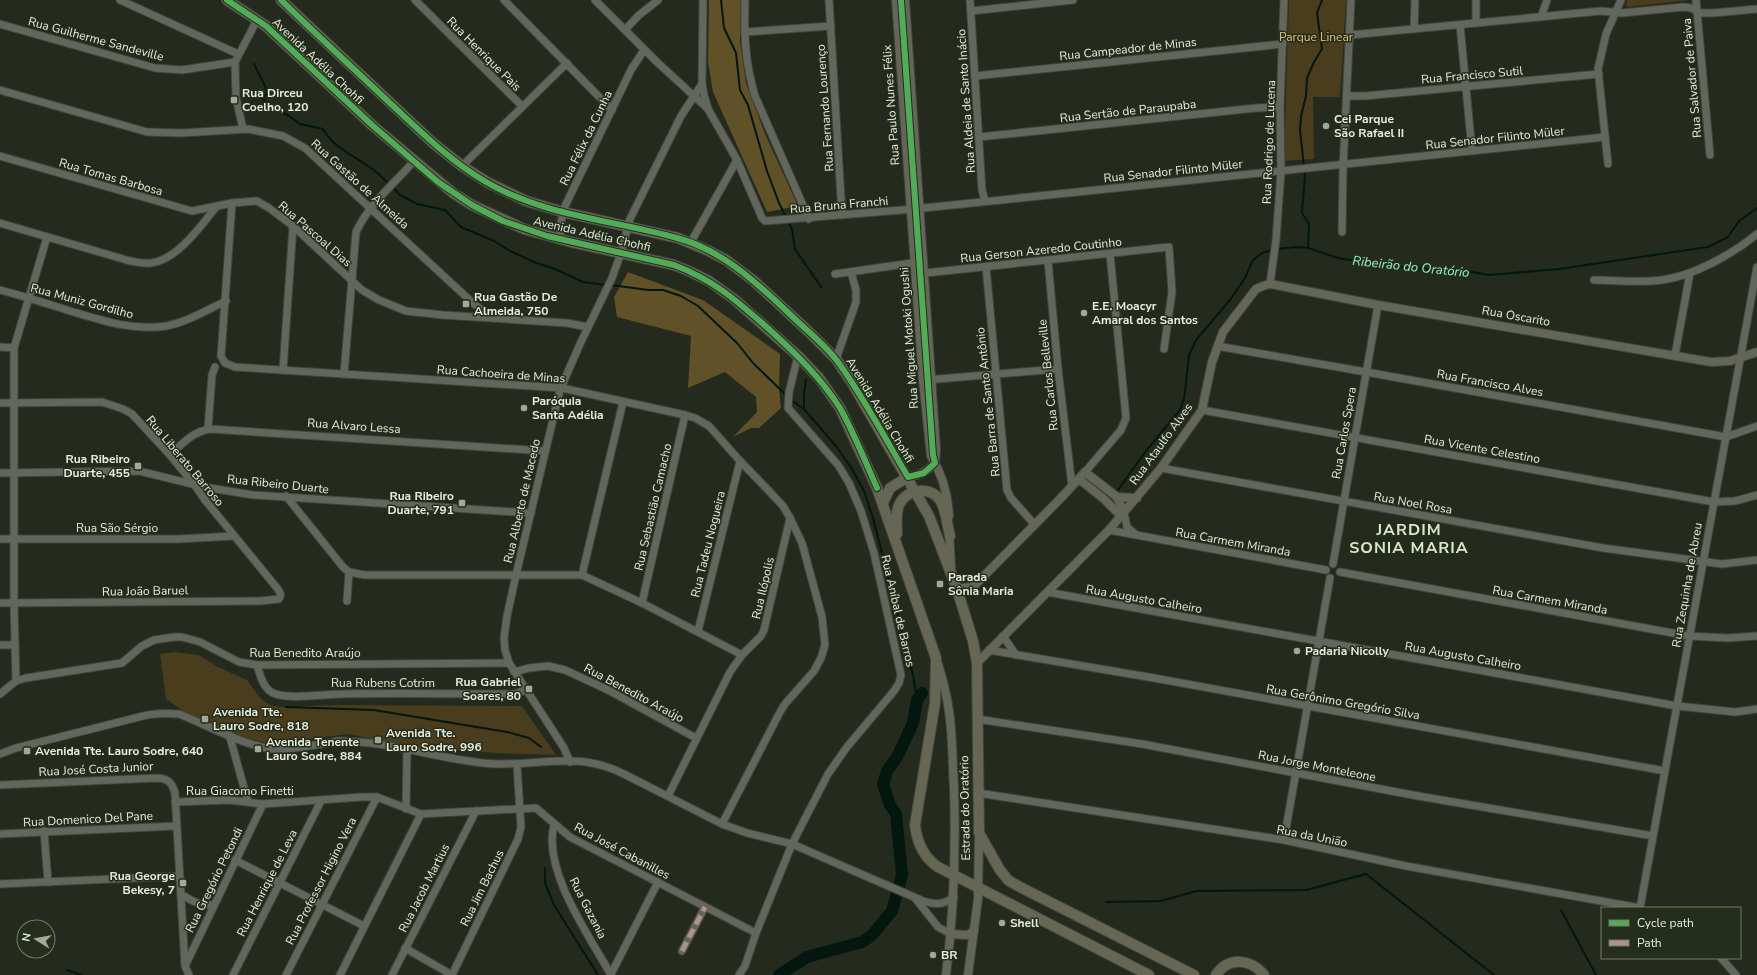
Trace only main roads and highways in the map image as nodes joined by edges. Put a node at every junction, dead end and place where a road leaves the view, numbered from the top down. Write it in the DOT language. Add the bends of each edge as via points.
graph roads {
  1 [pos="227,0"];
  2 [pos="281,0"];
  3 [pos="896,0"];
  4 [pos="905,0"];
  5 [pos="914,209"];
  6 [pos="1270,284"];
  7 [pos="1757,352"];
  8 [pos="935,463"];
  9 [pos="1082,475"];
  10 [pos="908,477"];
  11 [pos="916,491"];
  12 [pos="1117,497"];
  13 [pos="1137,498"];
  14 [pos="883,503"];
  15 [pos="1122,515"];
  16 [pos="950,536"];
  17 [pos="898,546"];
  18 [pos="951,571"];
  19 [pos="957,589"];
  20 [pos="973,641"];
  21 [pos="936,658"];
  22 [pos="976,662"];
  23 [pos="941,674"];
  24 [pos="979,833"];
  25 [pos="955,876"];
  26 [pos="978,887"];
  27 [pos="974,931"];
  28 [pos="951,934"];
  29 [pos="946,975"];
  30 [pos="968,975"];
  31 [pos="1149,975"];
  32 [pos="1194,975"];
  33 [pos="1216,975"];
  34 [pos="1264,975"];
  1 -- 14 [label="highway, Avenida Adélia Chohfi" via="266,26 372,125 438,182 472,205 524,229 560,240 674,265 709,281 734,298 819,378 840,408"];
  2 -- 10 [label="highway, Avenida Adélia Chohfi" via="433,143 487,182 526,201 563,212 691,242 726,260 754,281 836,359"];
  3 -- 5 [label="main road, Rua Paulo Nunes Félix"];
  4 -- 5 [label="main road, Rua Paulo Nunes Félix"];
  5 -- 8 [label="main road, Rua Miguel Motoki Ogushi" via="927,380 936,449"];
  6 -- 7 [label="main road, Rua Oscarito" via="1675,356 1719,362"];
  6 -- 13 [label="main road, Rua Ataulfo Alves" via="1256,289 1223,332 1217,346 1202,410"];
  8 -- 10 [label="main road" via="924,473"];
  8 -- 16 [label="main road, Rua Miguel Motoki Ogushi" via="948,495"];
  9 -- 12 [label="main road"];
  9 -- 15 [label="main road"];
  9 -- 19 [label="main road" via="976,584"];
  10 -- 11 [label="highway, Avenida Adélia Chohfi"];
  10 -- 14 [label="highway" via="890,488"];
  11 -- 16 [label="highway" via="928,491 939,499"];
  11 -- 17 [label="highway" via="904,498 898,510"];
  11 -- 18 [label="highway, Avenida Adélia Chohfi" via="931,520"];
  12 -- 13 [label="main road, Rua Ataulfo Alves"];
  12 -- 15 [label="main road"];
  13 -- 15 [label="main road, Rua Ataulfo Alves"];
  14 -- 17 [label="highway, Avenida Adélia Chohfi"];
  15 -- 22 [label="main road, Rua Ataulfo Alves"];
  16 -- 18 [label="main road, Rua Miguel Motoki Ogushi"];
  17 -- 21 [label="highway, Avenida Adélia Chohfi"];
  18 -- 19 [label="highway, Avenida Adélia Chohfi"];
  19 -- 20 [label="highway, Avenida Adélia Chohfi"];
  20 -- 22 [label="highway, Estrada do Oratório"];
  21 -- 23 [label="main road, Avenida Adélia Chohfi"];
  21 -- 25 [label="highway" via="935,702 915,825 919,844 929,860"];
  22 -- 24 [label="highway, Estrada do Oratório"];
  23 -- 25 [label="main road, Estrada do Oratório" via="951,732"];
  24 -- 26 [label="main road, Estrada do Oratório"];
  24 -- 32 [label="highway" via="1008,880"];
  25 -- 26 [label="highway"];
  25 -- 28 [label="main road, Estrada do Oratório"];
  26 -- 27 [label="main road, Estrada do Oratório"];
  26 -- 31 [label="highway"];
  27 -- 28 [label="main road" via="967,935"];
  27 -- 30 [label="main road, Estrada do Oratório"];
  28 -- 29 [label="main road, Estrada do Oratório"];
  33 -- 34 [label="highway" via="1226,966 1237,962 1254,965"];
}
